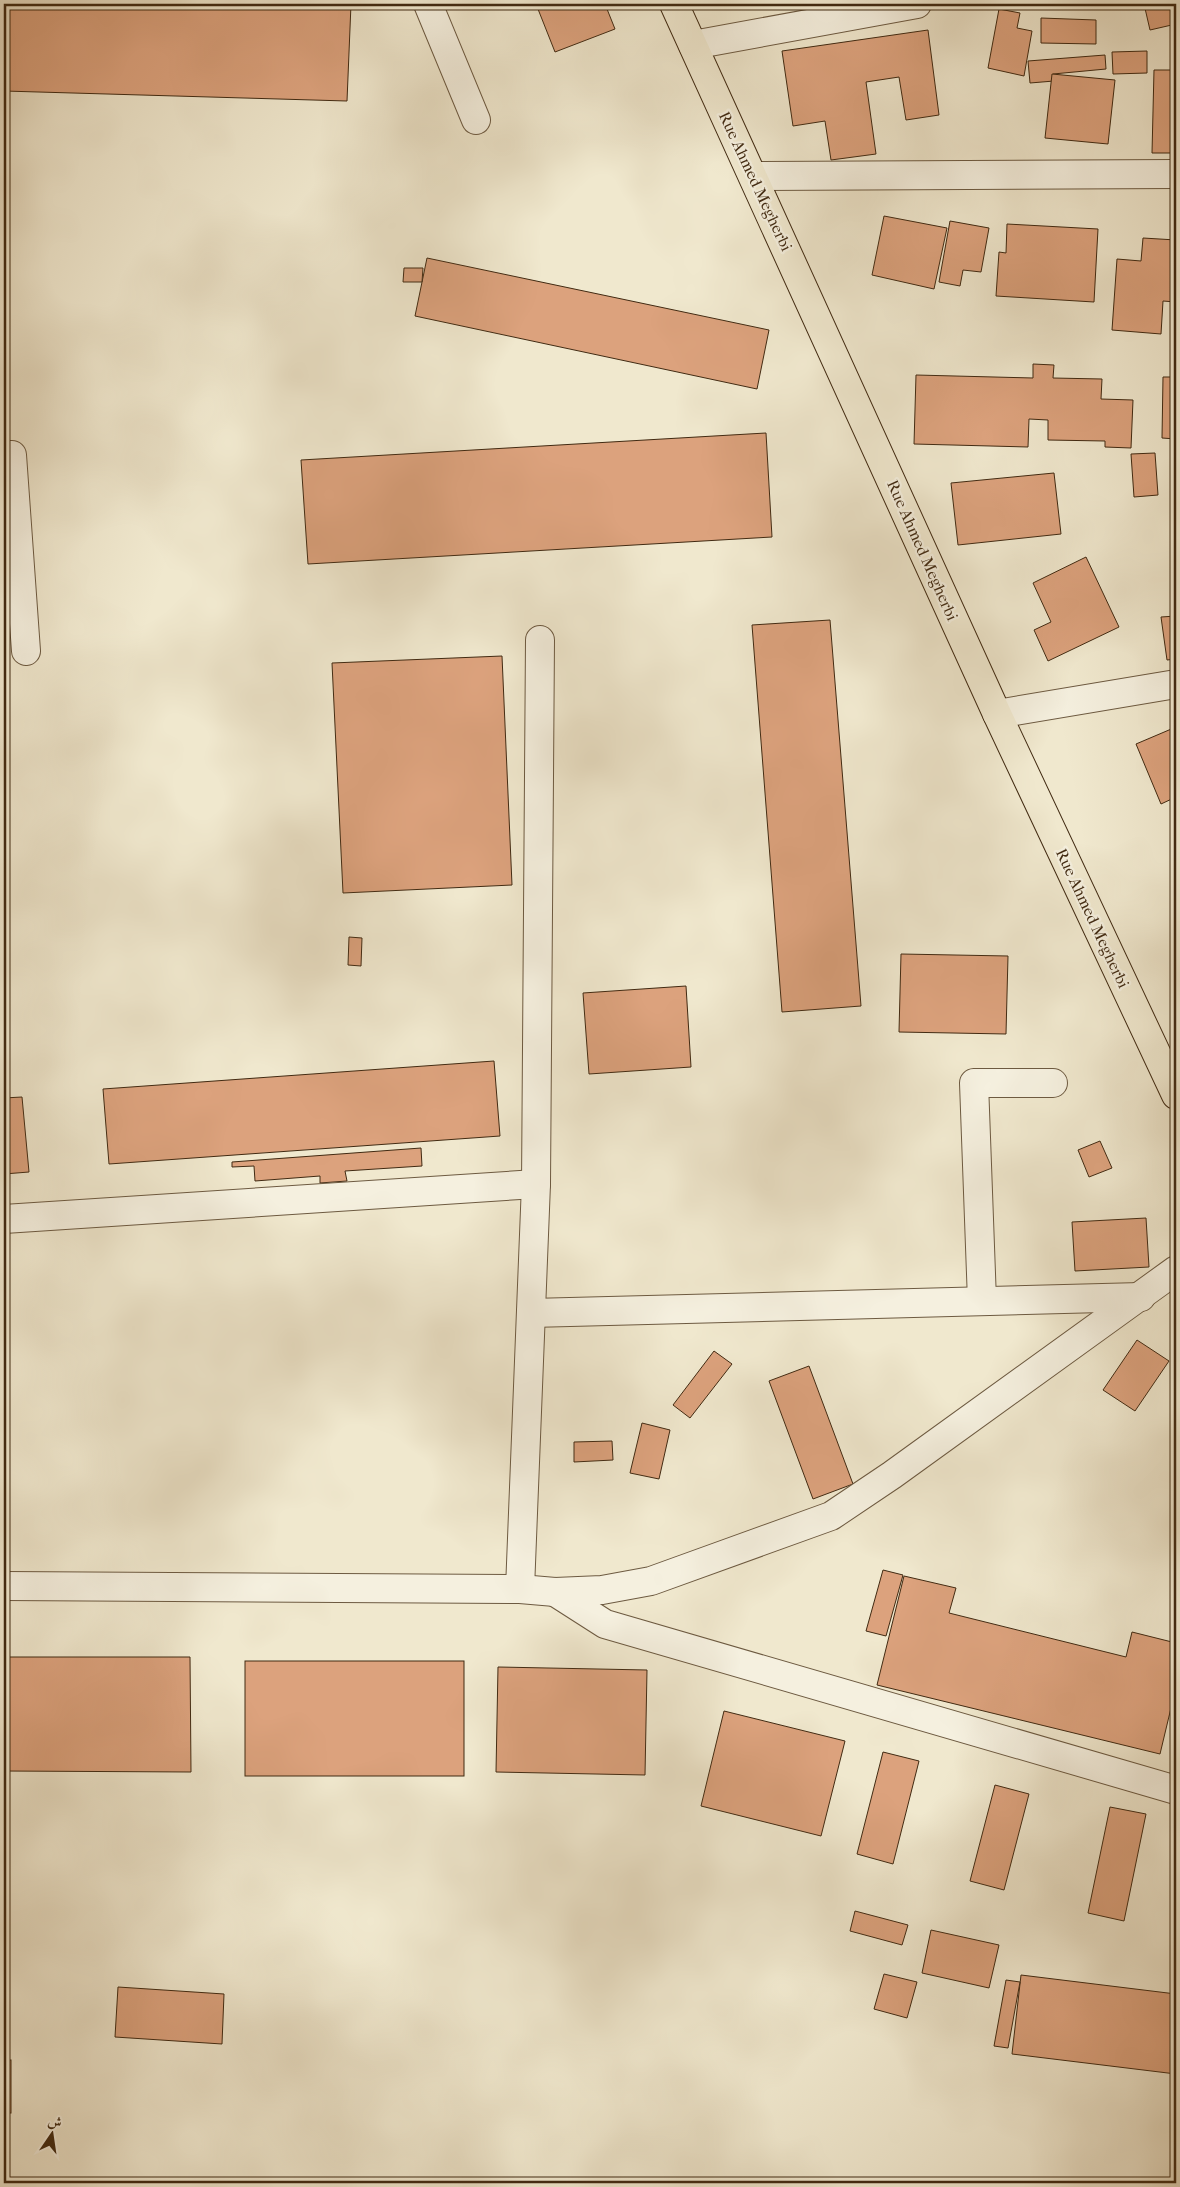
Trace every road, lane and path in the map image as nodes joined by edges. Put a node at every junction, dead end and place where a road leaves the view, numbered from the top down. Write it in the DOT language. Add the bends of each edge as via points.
graph roads {
  1 [pos="428,4"];
  2 [pos="674,4"];
  3 [pos="917,4"];
  4 [pos="693,45"];
  5 [pos="476,120"];
  6 [pos="1176,174"];
  7 [pos="754,176"];
  8 [pos="4,455"];
  9 [pos="540,640"];
  10 [pos="26,650"];
  11 [pos="1176,684"];
  12 [pos="997,714"];
  13 [pos="1054,1083"];
  14 [pos="1176,1095"];
  15 [pos="536,1184"];
  16 [pos="4,1219"];
  17 [pos="1176,1270"];
  18 [pos="1141,1296"];
  19 [pos="982,1301"];
  20 [pos="531,1313"];
  21 [pos="4,1586"];
  22 [pos="520,1589"];
  23 [pos="555,1592"];
  24 [pos="1176,1790"];
  1 -- 5 [label="street"];
  2 -- 4 [label="main road, Rue Ahmed Megherbi"];
  3 -- 4 [label="street"];
  4 -- 7 [label="main road, Rue Ahmed Megherbi"];
  6 -- 7 [label="street"];
  7 -- 12 [label="main road, Rue Ahmed Megherbi"];
  8 -- 10 [label="street" via="12,454"];
  9 -- 15 [label="street"];
  11 -- 12 [label="street"];
  12 -- 14 [label="main road, Rue Ahmed Megherbi"];
  13 -- 19 [label="street" via="974,1083"];
  15 -- 16 [label="street"];
  15 -- 20 [label="street"];
  17 -- 18 [label="street"];
  18 -- 19 [label="street"];
  18 -- 23 [label="street" via="831,1516 651,1581 602,1590"];
  19 -- 20 [label="street"];
  20 -- 22 [label="street"];
  21 -- 22 [label="street"];
  22 -- 23 [label="street"];
  23 -- 24 [label="street" via="605,1624"];
}
